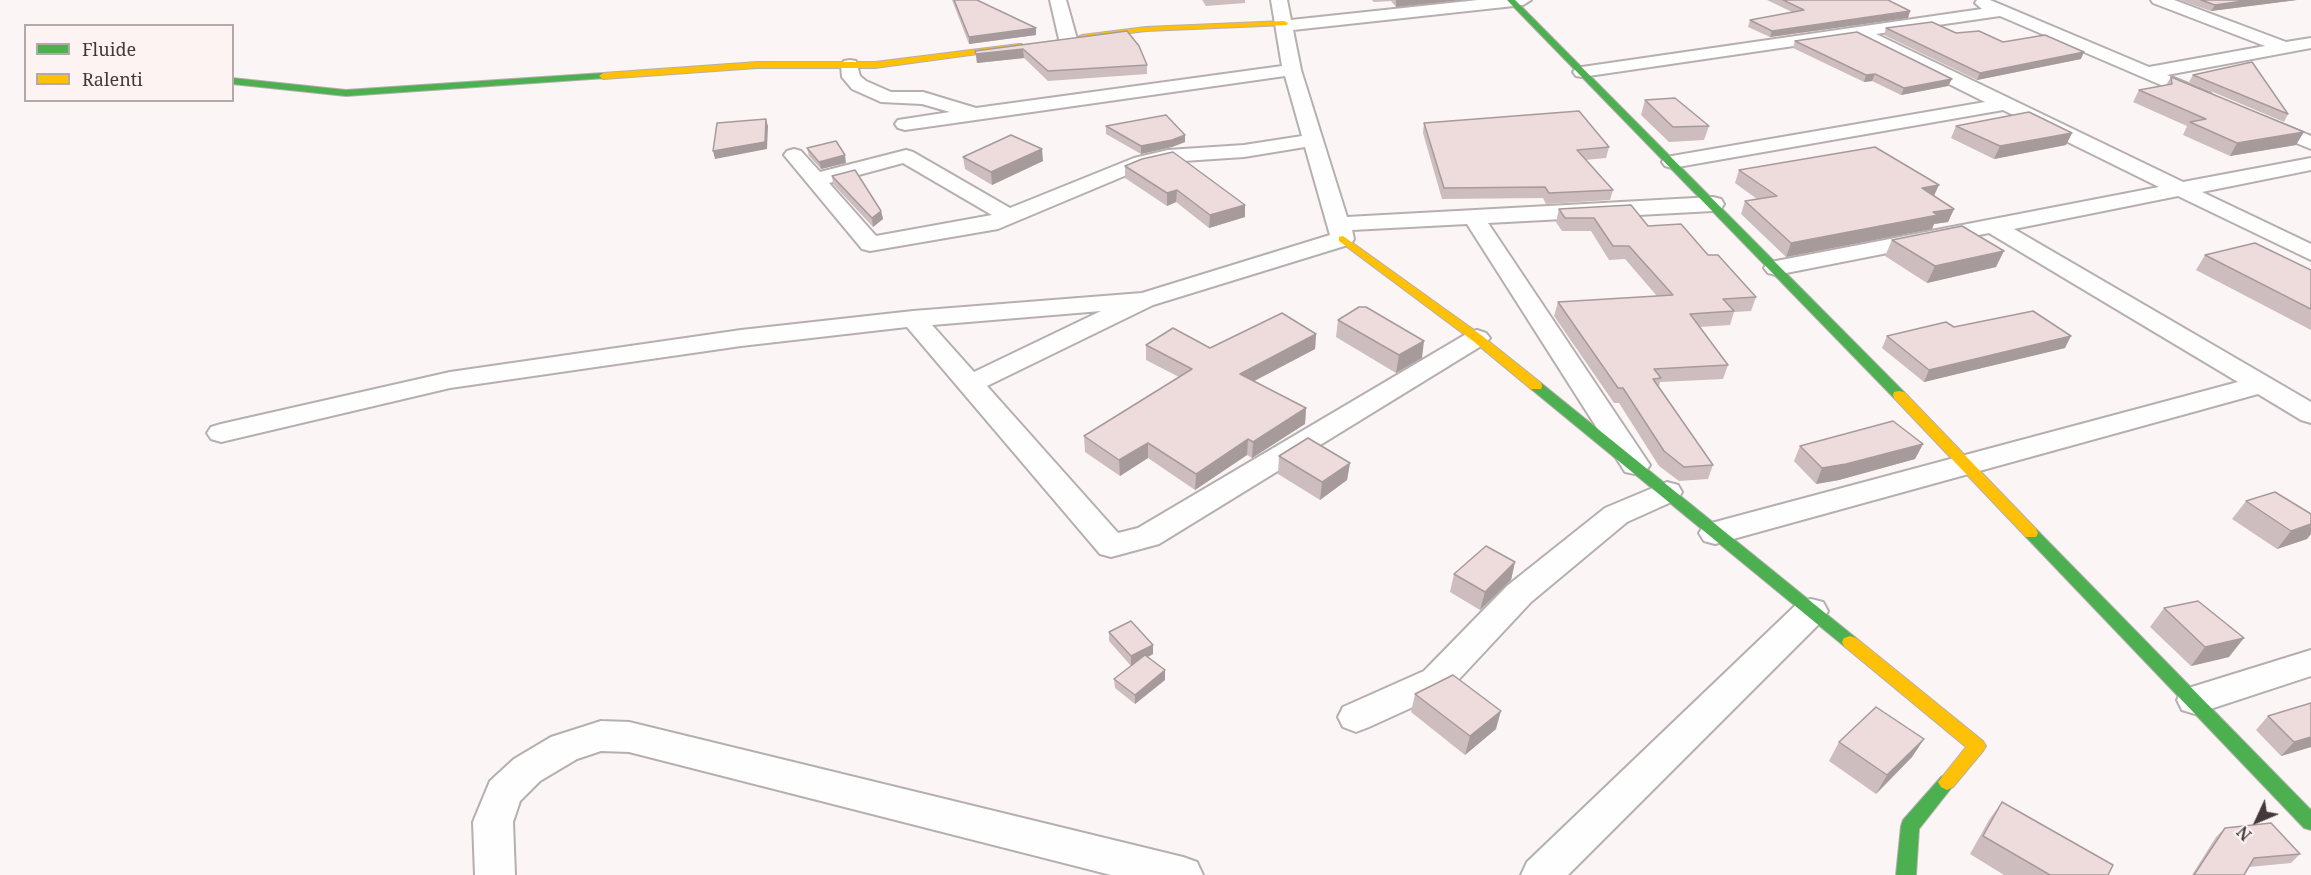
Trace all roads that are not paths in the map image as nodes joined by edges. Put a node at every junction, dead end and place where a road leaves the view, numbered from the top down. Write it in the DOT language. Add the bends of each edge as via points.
graph roads {
  1 [pos="1058,0"];
  2 [pos="1279,0"];
  3 [pos="1515,0"];
  4 [pos="1976,0"];
  5 [pos="2159,0"];
  6 [pos="2001,11"];
  7 [pos="1284,24"];
  8 [pos="1857,32"];
  9 [pos="1062,40"];
  10 [pos="2311,43"];
  11 [pos="1034,44"];
  12 [pos="2285,48"];
  13 [pos="2311,58"];
  14 [pos="850,64"];
  15 [pos="1292,70"];
  16 [pos="1582,72"];
  17 [pos="2147,73"];
  18 [pos="234,81"];
  19 [pos="2006,104"];
  20 [pos="2223,106"];
  21 [pos="978,114"];
  22 [pos="2245,115"];
  23 [pos="905,124"];
  24 [pos="1313,140"];
  25 [pos="2311,143"];
  26 [pos="794,155"];
  27 [pos="1672,162"];
  28 [pos="2311,164"];
  29 [pos="816,180"];
  30 [pos="2181,189"];
  31 [pos="1713,204"];
  32 [pos="1008,216"];
  33 [pos="1474,218"];
  34 [pos="1993,226"];
  35 [pos="1340,232"];
  36 [pos="2311,253"];
  37 [pos="1776,268"];
  38 [pos="1144,300"];
  39 [pos="913,319"];
  40 [pos="1477,338"];
  41 [pos="970,384"];
  42 [pos="2260,386"];
  43 [pos="2311,414"];
  44 [pos="221,433"];
  45 [pos="1967,465"];
  46 [pos="1636,467"];
  47 [pos="1667,492"];
  48 [pos="1715,533"];
  49 [pos="1812,611"];
  50 [pos="2311,663"];
  51 [pos="2195,700"];
  52 [pos="1356,717"];
  53 [pos="2311,822"];
  54 [pos="495,875"];
  55 [pos="1183,875"];
  56 [pos="1541,875"];
  57 [pos="1906,875"];
  1 -- 9 [label="street"];
  2 -- 7 [label="street"];
  3 -- 7 [label="street"];
  3 -- 16 [label="street"];
  4 -- 6 [label="street"];
  5 -- 12 [label="street"];
  6 -- 8 [label="street"];
  6 -- 17 [label="street"];
  7 -- 9 [label="street" via="1146,29"];
  7 -- 15 [label="street"];
  8 -- 16 [label="street"];
  8 -- 19 [label="street"];
  10 -- 12 [label="street"];
  11 -- 14 [label="street"];
  12 -- 13 [label="street"];
  12 -- 17 [label="street"];
  14 -- 18 [label="street" via="757,65 346,93"];
  14 -- 21 [label="street" via="851,77 859,85 888,98 923,98"];
  15 -- 21 [label="street"];
  15 -- 24 [label="street"];
  16 -- 27 [label="street"];
  17 -- 20 [label="street"];
  19 -- 27 [label="street"];
  19 -- 30 [label="street"];
  21 -- 23 [label="street"];
  22 -- 25 [label="street"];
  24 -- 32 [label="street" via="1145,161"];
  24 -- 35 [label="street"];
  26 -- 29 [label="street"];
  27 -- 31 [label="street"];
  28 -- 30 [label="street"];
  29 -- 32 [label="street" via="906,156"];
  29 -- 32 [label="street" via="870,244 990,224"];
  30 -- 34 [label="street"];
  30 -- 36 [label="street"];
  31 -- 33 [label="street"];
  31 -- 37 [label="street"];
  33 -- 35 [label="street"];
  33 -- 46 [label="street"];
  34 -- 37 [label="street"];
  34 -- 42 [label="street"];
  35 -- 38 [label="street"];
  35 -- 40 [label="street"];
  37 -- 45 [label="street"];
  38 -- 39 [label="street"];
  38 -- 41 [label="street"];
  39 -- 41 [label="street"];
  39 -- 44 [label="street" via="741,338 450,380"];
  40 -- 41 [label="street" via="1148,536 1111,546"];
  40 -- 46 [label="street"];
  42 -- 43 [label="street"];
  42 -- 45 [label="street"];
  45 -- 48 [label="street"];
  45 -- 51 [label="street"];
  46 -- 47 [label="street"];
  47 -- 48 [label="street"];
  47 -- 52 [label="street" via="1607,522 1519,594 1436,681"];
  48 -- 49 [label="street"];
  49 -- 56 [label="street"];
  49 -- 57 [label="street" via="1977,746 1910,826"];
  50 -- 51 [label="street"];
  51 -- 53 [label="street"];
  54 -- 55 [label="street" via="493,822 504,792 527,770 564,748 601,736 629,738"];
}
